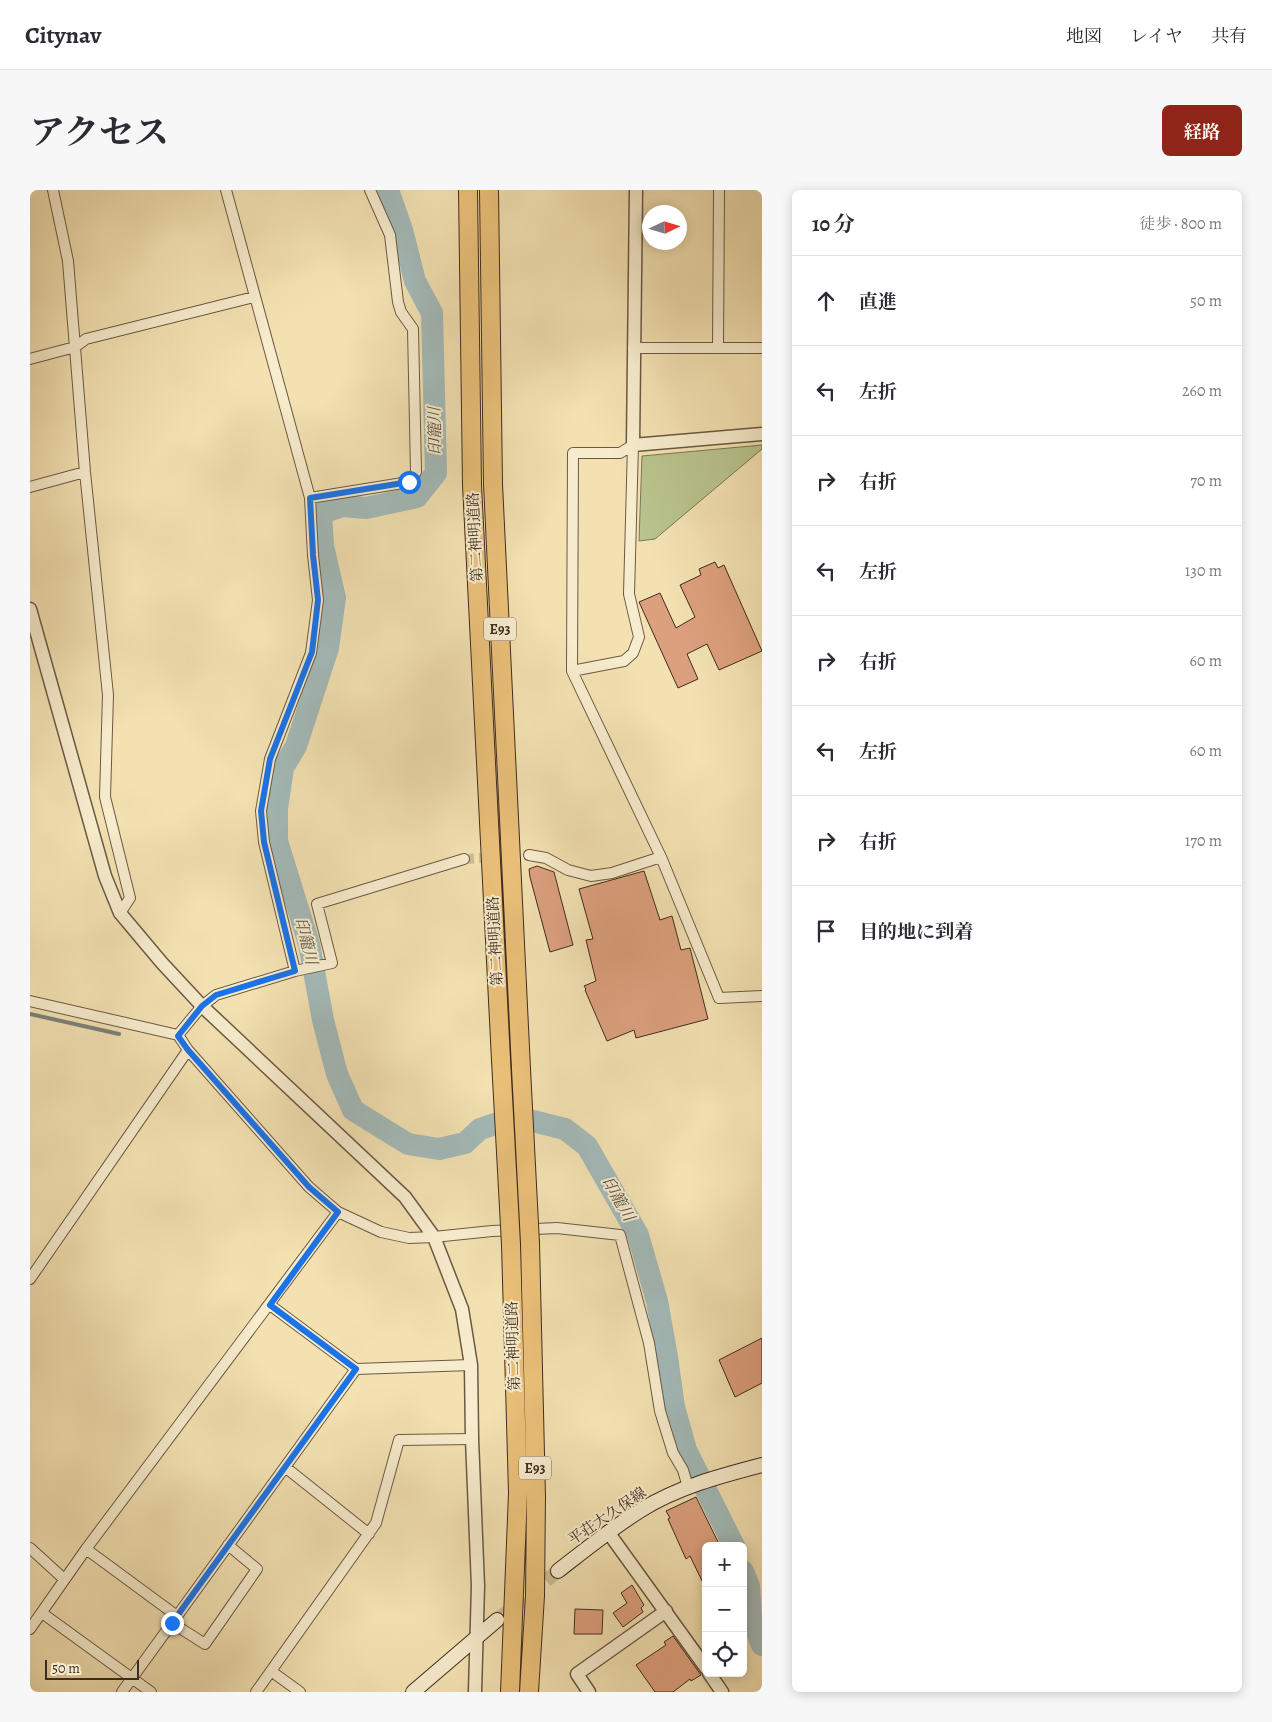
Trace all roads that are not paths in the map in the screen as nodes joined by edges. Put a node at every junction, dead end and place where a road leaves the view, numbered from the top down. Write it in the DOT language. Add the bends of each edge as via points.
graph roads {
  1 [pos="53,190"];
  2 [pos="226,190"];
  3 [pos="370,190"];
  4 [pos="468,190"];
  5 [pos="489,190"];
  6 [pos="636,190"];
  7 [pos="719,190"];
  8 [pos="254,298"];
  9 [pos="75,347"];
  10 [pos="634,348"];
  11 [pos="718,348"];
  12 [pos="762,348"];
  13 [pos="30,358"];
  14 [pos="762,434"];
  15 [pos="633,445"];
  16 [pos="84,472"];
  17 [pos="30,488"];
  18 [pos="310,498"];
  19 [pos="30,608"];
  20 [pos="572,671"];
  21 [pos="529,855"];
  22 [pos="661,857"];
  23 [pos="464,858"];
  24 [pos="120,913"];
  25 [pos="295,971"];
  26 [pos="762,996"];
  27 [pos="30,1001"];
  28 [pos="202,1006"];
  29 [pos="178,1036"];
  30 [pos="188,1050"];
  31 [pos="338,1212"];
  32 [pos="434,1237"];
  33 [pos="30,1279"];
  34 [pos="270,1305"];
  35 [pos="471,1365"];
  36 [pos="356,1369"];
  37 [pos="472,1439"];
  38 [pos="762,1465"];
  39 [pos="285,1467"];
  40 [pos="691,1486"];
  41 [pos="608,1532"];
  42 [pos="369,1534"];
  43 [pos="228,1545"];
  44 [pos="30,1548"];
  45 [pos="86,1549"];
  46 [pos="558,1571"];
  47 [pos="64,1579"];
  48 [pos="666,1611"];
  49 [pos="42,1613"];
  50 [pos="174,1619"];
  51 [pos="497,1620"];
  52 [pos="30,1630"];
  53 [pos="476,1640"];
  54 [pos="702,1662"];
  55 [pos="271,1671"];
  56 [pos="712,1677"];
  57 [pos="132,1678"];
  58 [pos="122,1692"];
  59 [pos="151,1692"];
  60 [pos="256,1692"];
  61 [pos="300,1692"];
  62 [pos="413,1692"];
  63 [pos="475,1692"];
  64 [pos="510,1692"];
  65 [pos="529,1692"];
  66 [pos="589,1692"];
  67 [pos="722,1692"];
  1 -- 9 [label="street" via="68,260"];
  2 -- 8 [label="street"];
  3 -- 18 [label="street" via="390,235 401,312 413,329 416,472 409,482"];
  4 -- 64 [label="highway, 第二神明道路 / E93, bridge" via="472,485 511,1245 518,1493"];
  5 -- 65 [label="highway, 第二神明道路 / E93, bridge" via="493,484 530,1243 536,1496 535,1596"];
  6 -- 10 [label="street"];
  7 -- 11 [label="street"];
  8 -- 9 [label="street" via="86,339"];
  8 -- 18 [label="street"];
  9 -- 13 [label="street"];
  9 -- 16 [label="street"];
  10 -- 11 [label="street"];
  10 -- 15 [label="street"];
  11 -- 12 [label="street"];
  14 -- 15 [label="street"];
  15 -- 20 [label="street" via="629,594 639,637 633,653 624,661"];
  15 -- 20 [label="street" via="620,453 573,453"];
  16 -- 17 [label="street"];
  16 -- 24 [label="street" via="108,696 105,797 130,898"];
  18 -- 25 [label="street" via="318,600 312,652 270,759 261,811 264,842"];
  19 -- 24 [label="street" via="105,876"];
  20 -- 22 [label="street"];
  21 -- 22 [label="street" via="546,858 568,870 591,876 612,873"];
  22 -- 26 [label="street" via="719,998"];
  23 -- 25 [label="street" via="317,904 332,963"];
  24 -- 28 [label="street"];
  25 -- 28 [label="street" via="216,995"];
  27 -- 29 [label="street"];
  28 -- 29 [label="street"];
  28 -- 32 [label="street" via="405,1197"];
  29 -- 30 [label="street"];
  30 -- 31 [label="street" via="309,1187"];
  30 -- 33 [label="street"];
  31 -- 32 [label="street" via="381,1232 409,1238"];
  31 -- 34 [label="street"];
  32 -- 35 [label="street" via="462,1309"];
  32 -- 40 [label="street" via="557,1228 620,1235 649,1343 660,1411 673,1453"];
  34 -- 36 [label="street"];
  34 -- 45 [label="street"];
  35 -- 36 [label="street"];
  35 -- 37 [label="street"];
  36 -- 39 [label="street"];
  37 -- 42 [label="street" via="399,1440 376,1523"];
  37 -- 53 [label="street" via="478,1586"];
  38 -- 40 [label="main road, 平荘大久保線"];
  39 -- 42 [label="street"];
  39 -- 43 [label="street"];
  40 -- 41 [label="main road, 平荘大久保線" via="642,1509"];
  41 -- 46 [label="main road, 平荘大久保線"];
  41 -- 48 [label="street"];
  42 -- 55 [label="street"];
  43 -- 50 [label="street"];
  43 -- 50 [label="street" via="257,1569 205,1644"];
  44 -- 47 [label="street"];
  45 -- 47 [label="street"];
  45 -- 50 [label="street"];
  47 -- 49 [label="street"];
  48 -- 54 [label="street"];
  48 -- 66 [label="street" via="576,1674"];
  49 -- 52 [label="street"];
  49 -- 57 [label="street"];
  50 -- 57 [label="street"];
  51 -- 53 [label="main road"];
  53 -- 62 [label="main road"];
  53 -- 63 [label="street"];
  55 -- 60 [label="street"];
  55 -- 61 [label="street"];
  56 -- 67 [label="street"];
  57 -- 58 [label="street"];
  57 -- 59 [label="street"];
}
